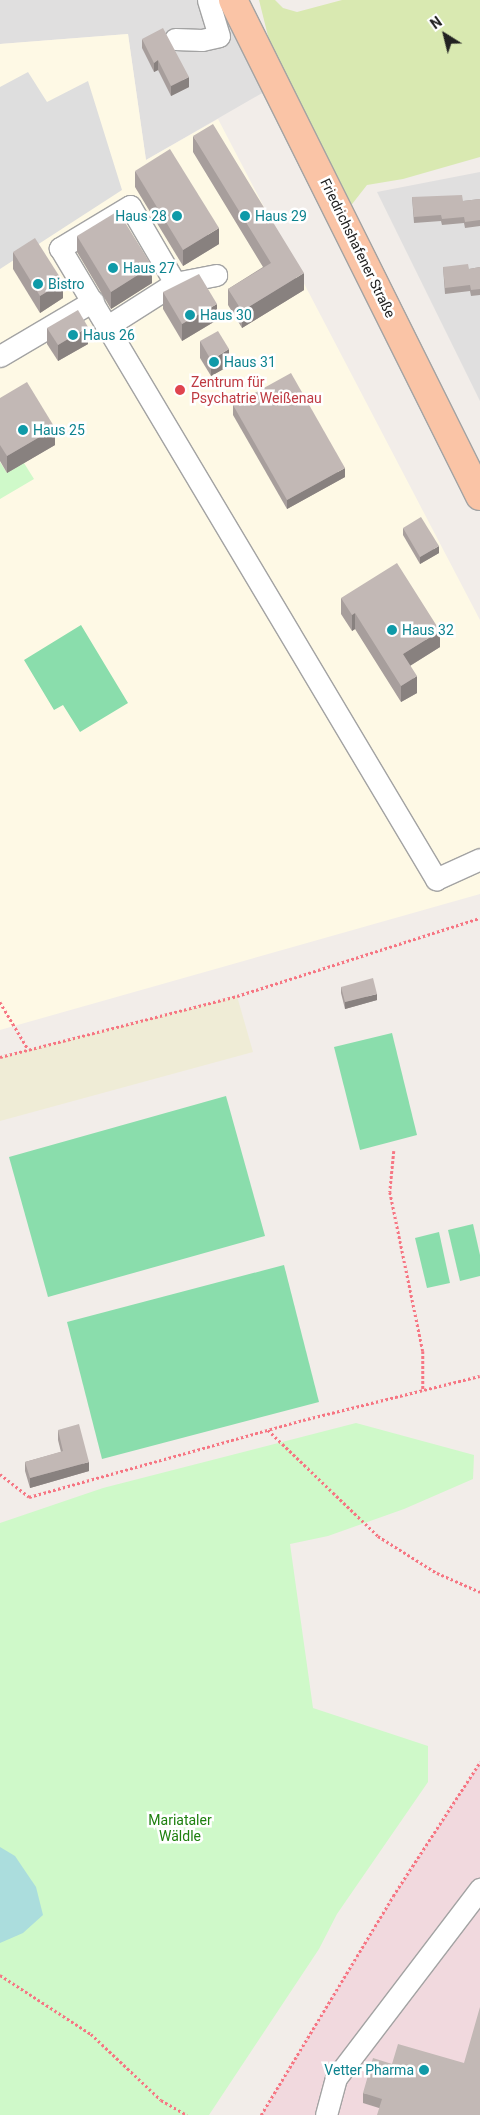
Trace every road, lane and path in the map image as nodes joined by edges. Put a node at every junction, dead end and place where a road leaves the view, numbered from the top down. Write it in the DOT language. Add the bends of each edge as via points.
graph roads {
  1 [pos="208,0"];
  2 [pos="233,0"];
  3 [pos="175,39"];
  4 [pos="216,275"];
  5 [pos="175,283"];
  6 [pos="93,301"];
  7 [pos="106,327"];
  8 [pos="0,356"];
  9 [pos="480,496"];
  10 [pos="480,859"];
  11 [pos="480,918"];
  12 [pos="0,1002"];
  13 [pos="28,1049"];
  14 [pos="0,1057"];
  15 [pos="394,1150"];
  16 [pos="480,1376"];
  17 [pos="423,1391"];
  18 [pos="268,1430"];
  19 [pos="0,1474"];
  20 [pos="480,1592"];
  21 [pos="480,1762"];
  22 [pos="480,1889"];
  23 [pos="0,1975"];
  24 [pos="187,2115"];
  25 [pos="261,2115"];
  26 [pos="326,2115"];
  1 -- 3 [label="lane" via="219,36 202,40"];
  2 -- 9 [label="main road, Friedrichshafener Straße"];
  4 -- 5 [label="lane"];
  5 -- 6 [label="lane" via="130,206 60,248"];
  5 -- 7 [label="lane"];
  6 -- 7 [label="lane"];
  6 -- 8 [label="lane"];
  7 -- 10 [label="lane" via="436,880"];
  11 -- 13 [label="path" via="236,996"];
  12 -- 13 [label="path"];
  13 -- 14 [label="path"];
  15 -- 17 [label="path" via="390,1192 423,1351"];
  16 -- 17 [label="path"];
  17 -- 18 [label="path"];
  18 -- 19 [label="path" via="29,1497"];
  18 -- 20 [label="path" via="378,1536 437,1573"];
  21 -- 25 [label="path" via="388,1904"];
  22 -- 26 [label="lane" via="336,2078"];
  23 -- 24 [label="path" via="91,2034 161,2100"];
}
